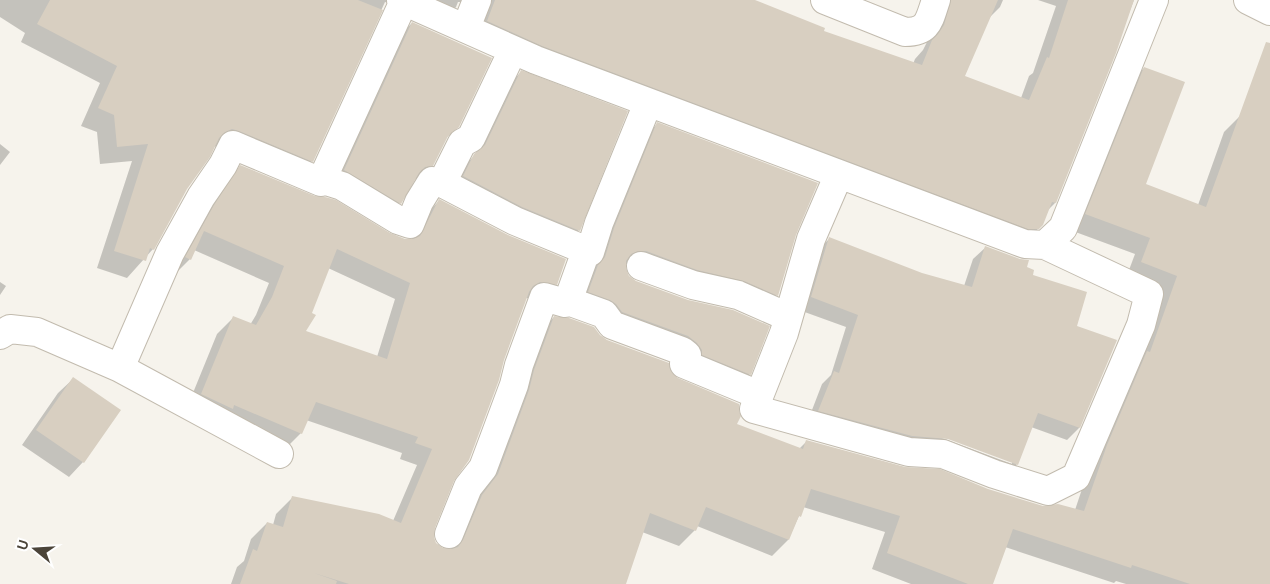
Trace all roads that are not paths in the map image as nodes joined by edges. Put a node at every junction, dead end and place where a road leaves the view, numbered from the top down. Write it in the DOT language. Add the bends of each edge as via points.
graph roads {
  1 [pos="478,0"];
  2 [pos="826,0"];
  3 [pos="936,0"];
  4 [pos="1154,0"];
  5 [pos="1248,0"];
  6 [pos="402,1"];
  7 [pos="1270,11"];
  8 [pos="466,28"];
  9 [pos="513,50"];
  10 [pos="648,103"];
  11 [pos="839,174"];
  12 [pos="323,180"];
  13 [pos="442,183"];
  14 [pos="1046,245"];
  15 [pos="586,251"];
  16 [pos="641,266"];
  17 [pos="568,301"];
  18 [pos="788,317"];
  19 [pos="0,334"];
  20 [pos="120,368"];
  21 [pos="759,395"];
  22 [pos="280,454"];
  23 [pos="449,534"];
  1 -- 8 [label="street"];
  2 -- 3 [label="street" via="905,32 916,32 927,25"];
  4 -- 14 [label="street" via="1063,228"];
  5 -- 7 [label="street"];
  6 -- 8 [label="street"];
  6 -- 12 [label="street"];
  8 -- 9 [label="street"];
  9 -- 10 [label="street"];
  9 -- 13 [label="street" via="471,138 462,143"];
  10 -- 11 [label="street"];
  10 -- 15 [label="street" via="602,214 590,252"];
  11 -- 14 [label="street" via="1025,244"];
  11 -- 18 [label="street" via="811,239"];
  12 -- 13 [label="street" via="342,186 410,224 432,182"];
  12 -- 20 [label="street" via="233,145 170,253"];
  13 -- 15 [label="street" via="515,221"];
  14 -- 21 [label="street" via="1149,294 1141,325 1076,477 1048,491 943,454 909,452 754,409"];
  15 -- 17 [label="street"];
  16 -- 18 [label="street" via="693,285 738,295"];
  17 -- 21 [label="street" via="604,314 612,325 682,351 687,356 684,364"];
  17 -- 23 [label="street" via="544,297 483,468 468,487"];
  18 -- 21 [label="street"];
  19 -- 20 [label="street" via="10,329 37,332"];
  20 -- 22 [label="street"];
}
